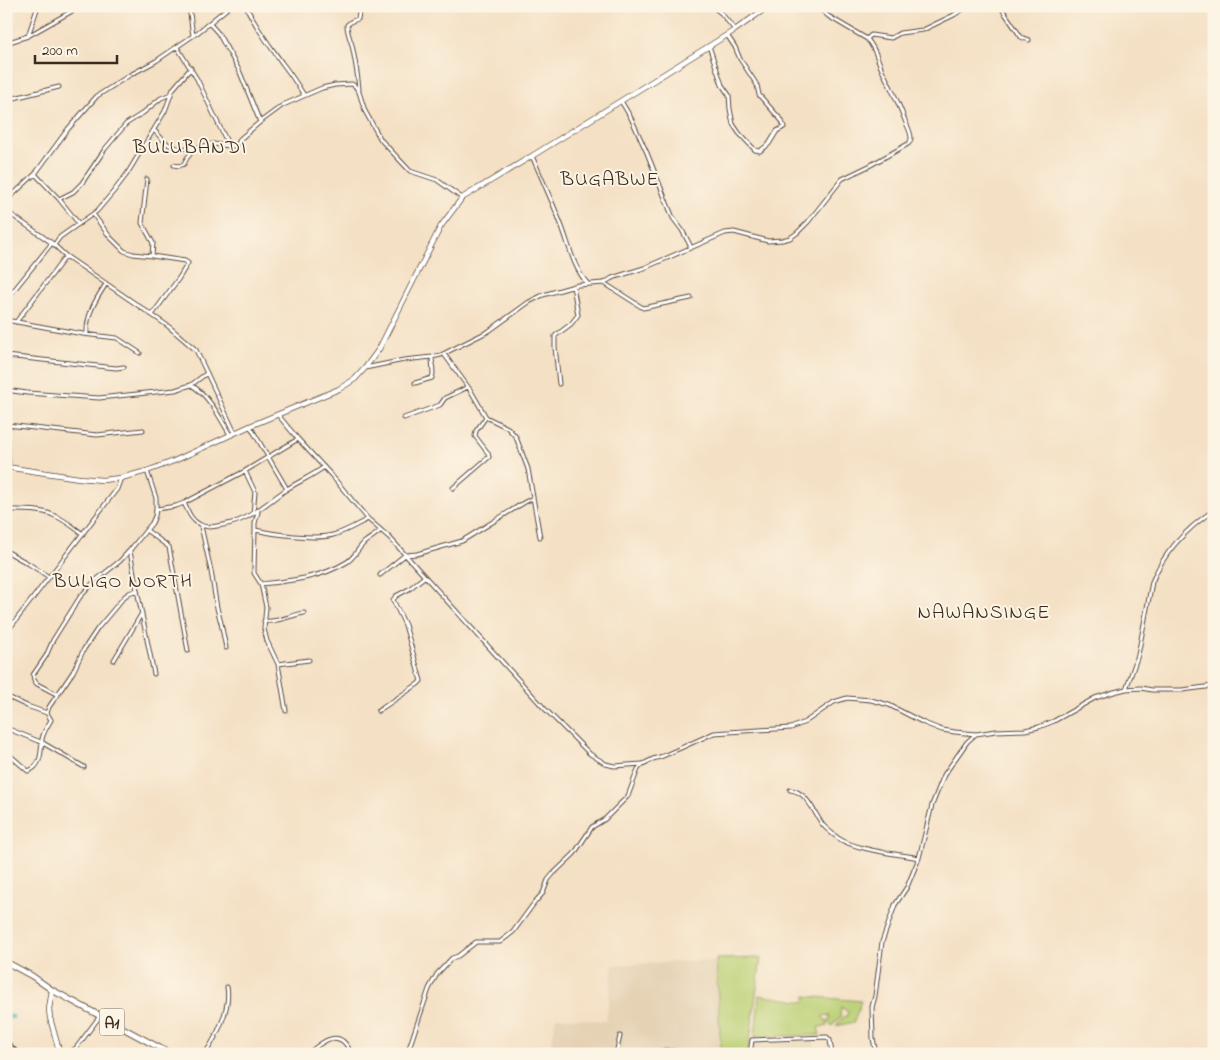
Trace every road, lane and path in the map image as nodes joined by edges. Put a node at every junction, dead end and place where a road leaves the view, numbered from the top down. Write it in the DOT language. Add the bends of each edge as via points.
graph roads {
  1 [pos="38,6"];
  2 [pos="81,6"];
  3 [pos="189,6"];
  4 [pos="230,6"];
  5 [pos="246,6"];
  6 [pos="360,6"];
  7 [pos="712,6"];
  8 [pos="769,6"];
  9 [pos="817,6"];
  10 [pos="968,6"];
  11 [pos="1000,6"];
  12 [pos="209,22"];
  13 [pos="735,30"];
  14 [pos="727,35"];
  15 [pos="28,36"];
  16 [pos="193,36"];
  17 [pos="867,39"];
  18 [pos="1029,40"];
  19 [pos="6,43"];
  20 [pos="709,46"];
  21 [pos="177,47"];
  22 [pos="191,68"];
  23 [pos="59,87"];
  24 [pos="359,92"];
  25 [pos="171,93"];
  26 [pos="304,95"];
  27 [pos="6,100"];
  28 [pos="621,101"];
  29 [pos="260,122"];
  30 [pos="154,130"];
  31 [pos="231,146"];
  32 [pos="195,148"];
  33 [pos="532,156"];
  34 [pos="174,166"];
  35 [pos="35,174"];
  36 [pos="147,179"];
  37 [pos="462,198"];
  38 [pos="59,199"];
  39 [pos="6,201"];
  40 [pos="6,211"];
  41 [pos="93,214"];
  42 [pos="79,224"];
  43 [pos="53,244"];
  44 [pos="690,248"];
  45 [pos="66,256"];
  46 [pos="152,256"];
  47 [pos="604,283"];
  48 [pos="106,284"];
  49 [pos="588,284"];
  50 [pos="573,286"];
  51 [pos="691,298"];
  52 [pos="6,300"];
  53 [pos="152,315"];
  54 [pos="6,320"];
  55 [pos="16,322"];
  56 [pos="87,334"];
  57 [pos="140,353"];
  58 [pos="444,354"];
  59 [pos="6,356"];
  60 [pos="432,357"];
  61 [pos="124,367"];
  62 [pos="365,368"];
  63 [pos="207,373"];
  64 [pos="415,383"];
  65 [pos="559,384"];
  66 [pos="191,385"];
  67 [pos="468,387"];
  68 [pos="6,388"];
  69 [pos="6,394"];
  70 [pos="6,408"];
  71 [pos="278,415"];
  72 [pos="486,417"];
  73 [pos="404,418"];
  74 [pos="7,425"];
  75 [pos="250,426"];
  76 [pos="144,430"];
  77 [pos="7,431"];
  78 [pos="232,434"];
  79 [pos="298,439"];
  80 [pos="269,457"];
  81 [pos="8,467"];
  82 [pos="324,467"];
  83 [pos="147,471"];
  84 [pos="246,471"];
  85 [pos="121,478"];
  86 [pos="453,488"];
  87 [pos="287,489"];
  88 [pos="533,498"];
  89 [pos="184,503"];
  90 [pos="156,509"];
  91 [pos="6,510"];
  92 [pos="1214,510"];
  93 [pos="258,512"];
  94 [pos="253,514"];
  95 [pos="368,519"];
  96 [pos="200,526"];
  97 [pos="146,530"];
  98 [pos="255,530"];
  99 [pos="381,530"];
  100 [pos="83,534"];
  101 [pos="540,537"];
  102 [pos="130,550"];
  103 [pos="6,551"];
  104 [pos="404,555"];
  105 [pos="380,575"];
  106 [pos="424,576"];
  107 [pos="49,577"];
  108 [pos="260,584"];
  109 [pos="137,590"];
  110 [pos="142,612"];
  111 [pos="304,613"];
  112 [pos="264,622"];
  113 [pos="6,632"];
  114 [pos="226,648"];
  115 [pos="188,651"];
  116 [pos="114,660"];
  117 [pos="310,660"];
  118 [pos="278,664"];
  119 [pos="154,674"];
  120 [pos="1214,686"];
  121 [pos="1126,689"];
  122 [pos="58,695"];
  123 [pos="6,696"];
  124 [pos="286,711"];
  125 [pos="378,711"];
  126 [pos="47,712"];
  127 [pos="6,728"];
  128 [pos="976,734"];
  129 [pos="42,743"];
  130 [pos="6,752"];
  131 [pos="643,764"];
  132 [pos="84,767"];
  133 [pos="790,790"];
  134 [pos="919,858"];
  135 [pos="6,962"];
  136 [pos="227,987"];
  137 [pos="52,990"];
  138 [pos="100,1016"];
  139 [pos="620,1036"];
  140 [pos="676,1051"];
  141 [pos="60,1054"];
  142 [pos="69,1054"];
  143 [pos="171,1054"];
  144 [pos="205,1054"];
  145 [pos="308,1054"];
  146 [pos="351,1054"];
  147 [pos="407,1054"];
  148 [pos="616,1054"];
  149 [pos="652,1054"];
  150 [pos="750,1054"];
  151 [pos="832,1054"];
  152 [pos="876,1054"];
  1 -- 15 [label="street"];
  2 -- 15 [label="street"];
  3 -- 16 [label="street"];
  4 -- 12 [label="street"];
  5 -- 26 [label="street" via="261,34"];
  6 -- 24 [label="street" via="358,19 347,25"];
  7 -- 13 [label="street"];
  8 -- 13 [label="street"];
  9 -- 17 [label="street"];
  10 -- 17 [label="street" via="923,30 900,33 891,38 871,36"];
  11 -- 18 [label="street" via="1021,37"];
  12 -- 16 [label="street"];
  12 -- 29 [label="street" via="239,70"];
  13 -- 14 [label="street"];
  14 -- 20 [label="street"];
  14 -- 20 [label="street" via="757,85 759,95 784,127 760,151 755,150 734,124 729,95"];
  15 -- 19 [label="street"];
  16 -- 21 [label="street"];
  17 -- 44 [label="street" via="876,50 899,102 910,142 842,179 808,222 790,238 768,241 734,232"];
  20 -- 28 [label="street"];
  21 -- 22 [label="street"];
  21 -- 35 [label="street" via="96,96"];
  22 -- 25 [label="street"];
  22 -- 31 [label="street"];
  23 -- 27 [label="street"];
  24 -- 26 [label="street" via="355,86 346,84"];
  24 -- 37 [label="street" via="381,140 410,171 437,180"];
  25 -- 30 [label="street"];
  25 -- 38 [label="street" via="126,124 82,182 73,192"];
  26 -- 29 [label="street"];
  28 -- 33 [label="street"];
  28 -- 44 [label="street" via="647,153 672,218"];
  29 -- 31 [label="street" via="238,144"];
  30 -- 32 [label="street" via="168,146"];
  30 -- 41 [label="street" via="114,192"];
  31 -- 32 [label="street" via="213,144"];
  32 -- 34 [label="street" via="184,164"];
  33 -- 37 [label="street"];
  33 -- 49 [label="street" via="575,262"];
  35 -- 38 [label="street"];
  35 -- 39 [label="street"];
  36 -- 46 [label="street" via="142,223 152,243"];
  37 -- 62 [label="street" via="441,226"];
  38 -- 42 [label="street"];
  40 -- 43 [label="street"];
  41 -- 42 [label="street"];
  41 -- 46 [label="street" via="124,251"];
  42 -- 43 [label="street"];
  43 -- 45 [label="street"];
  43 -- 52 [label="street"];
  44 -- 47 [label="street"];
  45 -- 48 [label="street"];
  45 -- 55 [label="street"];
  46 -- 53 [label="street" via="188,263"];
  47 -- 49 [label="street"];
  47 -- 51 [label="street" via="643,308"];
  48 -- 53 [label="street"];
  48 -- 56 [label="street" via="91,312"];
  49 -- 50 [label="street"];
  50 -- 58 [label="street" via="535,298 489,331"];
  50 -- 65 [label="street" via="578,315 555,336"];
  53 -- 63 [label="street" via="196,350"];
  54 -- 55 [label="street"];
  55 -- 56 [label="street"];
  56 -- 57 [label="street" via="117,338"];
  58 -- 60 [label="street"];
  58 -- 67 [label="street"];
  59 -- 61 [label="street"];
  60 -- 62 [label="street"];
  60 -- 64 [label="street" via="432,378"];
  62 -- 71 [label="street" via="339,389"];
  63 -- 66 [label="street"];
  63 -- 78 [label="street"];
  66 -- 68 [label="street" via="175,390 99,398 27,393"];
  66 -- 78 [label="street" via="200,391"];
  67 -- 72 [label="street"];
  67 -- 73 [label="street" via="445,398 440,405"];
  68 -- 69 [label="street"];
  70 -- 74 [label="street"];
  71 -- 75 [label="street"];
  71 -- 79 [label="street"];
  72 -- 86 [label="street" via="475,436 489,457"];
  72 -- 88 [label="street" via="508,428 516,437 528,469"];
  74 -- 76 [label="street" via="97,435"];
  74 -- 77 [label="street"];
  75 -- 78 [label="street"];
  75 -- 80 [label="street"];
  77 -- 81 [label="street"];
  78 -- 83 [label="street"];
  79 -- 80 [label="street"];
  79 -- 82 [label="street"];
  80 -- 84 [label="street"];
  80 -- 87 [label="street"];
  81 -- 85 [label="street" via="79,478"];
  82 -- 87 [label="street"];
  82 -- 95 [label="street"];
  83 -- 85 [label="street"];
  83 -- 90 [label="street" via="156,498"];
  84 -- 89 [label="street"];
  84 -- 94 [label="street" via="255,492"];
  85 -- 100 [label="street" via="117,489"];
  87 -- 93 [label="street"];
  88 -- 101 [label="street"];
  88 -- 104 [label="street" via="462,541"];
  89 -- 90 [label="street"];
  89 -- 96 [label="street"];
  90 -- 97 [label="street"];
  91 -- 100 [label="street" via="41,511 63,520"];
  92 -- 121 [label="street" via="1172,545 1155,573 1138,655"];
  93 -- 94 [label="street"];
  93 -- 98 [label="street"];
  94 -- 96 [label="street" via="228,525"];
  95 -- 98 [label="street" via="326,537"];
  95 -- 99 [label="street"];
  96 -- 114 [label="street"];
  97 -- 102 [label="street"];
  97 -- 115 [label="street" via="169,547"];
  98 -- 108 [label="street" via="254,573"];
  99 -- 104 [label="street"];
  99 -- 108 [label="street" via="364,542 348,562 333,569 304,578"];
  100 -- 107 [label="street"];
  102 -- 109 [label="street"];
  102 -- 122 [label="street" via="80,597 33,675 37,684"];
  103 -- 107 [label="street"];
  104 -- 105 [label="street"];
  104 -- 106 [label="street"];
  106 -- 125 [label="street" via="392,600 405,625 421,681"];
  106 -- 131 [label="street" via="590,754 614,766"];
  107 -- 113 [label="street"];
  108 -- 112 [label="street" via="266,607"];
  109 -- 110 [label="street"];
  109 -- 122 [label="street" via="124,597 98,628"];
  110 -- 116 [label="street"];
  110 -- 119 [label="street"];
  111 -- 112 [label="street"];
  112 -- 118 [label="street" via="267,641"];
  117 -- 118 [label="street"];
  118 -- 124 [label="street"];
  120 -- 121 [label="street" via="1182,690"];
  121 -- 128 [label="street" via="1095,698 1039,727"];
  122 -- 126 [label="street"];
  123 -- 126 [label="street"];
  126 -- 129 [label="street" via="51,720"];
  127 -- 129 [label="street"];
  128 -- 131 [label="street" via="942,730 889,705 847,698 834,702 791,728 714,733"];
  128 -- 134 [label="street" via="944,775 932,805"];
  129 -- 130 [label="street" via="38,762 32,770 28,771"];
  129 -- 132 [label="street"];
  131 -- 147 [label="street" via="628,796 592,827 574,854 548,880 543,893 513,932 500,942 476,942 452,958 437,974"];
  133 -- 134 [label="street" via="808,801 824,826 852,845"];
  134 -- 152 [label="street" via="907,887 895,905 882,942 872,1007"];
  135 -- 137 [label="main road, A1"];
  136 -- 144 [label="street" via="222,1021"];
  137 -- 138 [label="main road, A1"];
  137 -- 141 [label="street" via="50,1018"];
  138 -- 142 [label="street"];
  138 -- 143 [label="main road, A1"];
  139 -- 148 [label="street"];
  140 -- 149 [label="street"];
  145 -- 146 [label="street" via="333,1037 344,1042"];
  150 -- 151 [label="street" via="752,1040 827,1037"];
}
